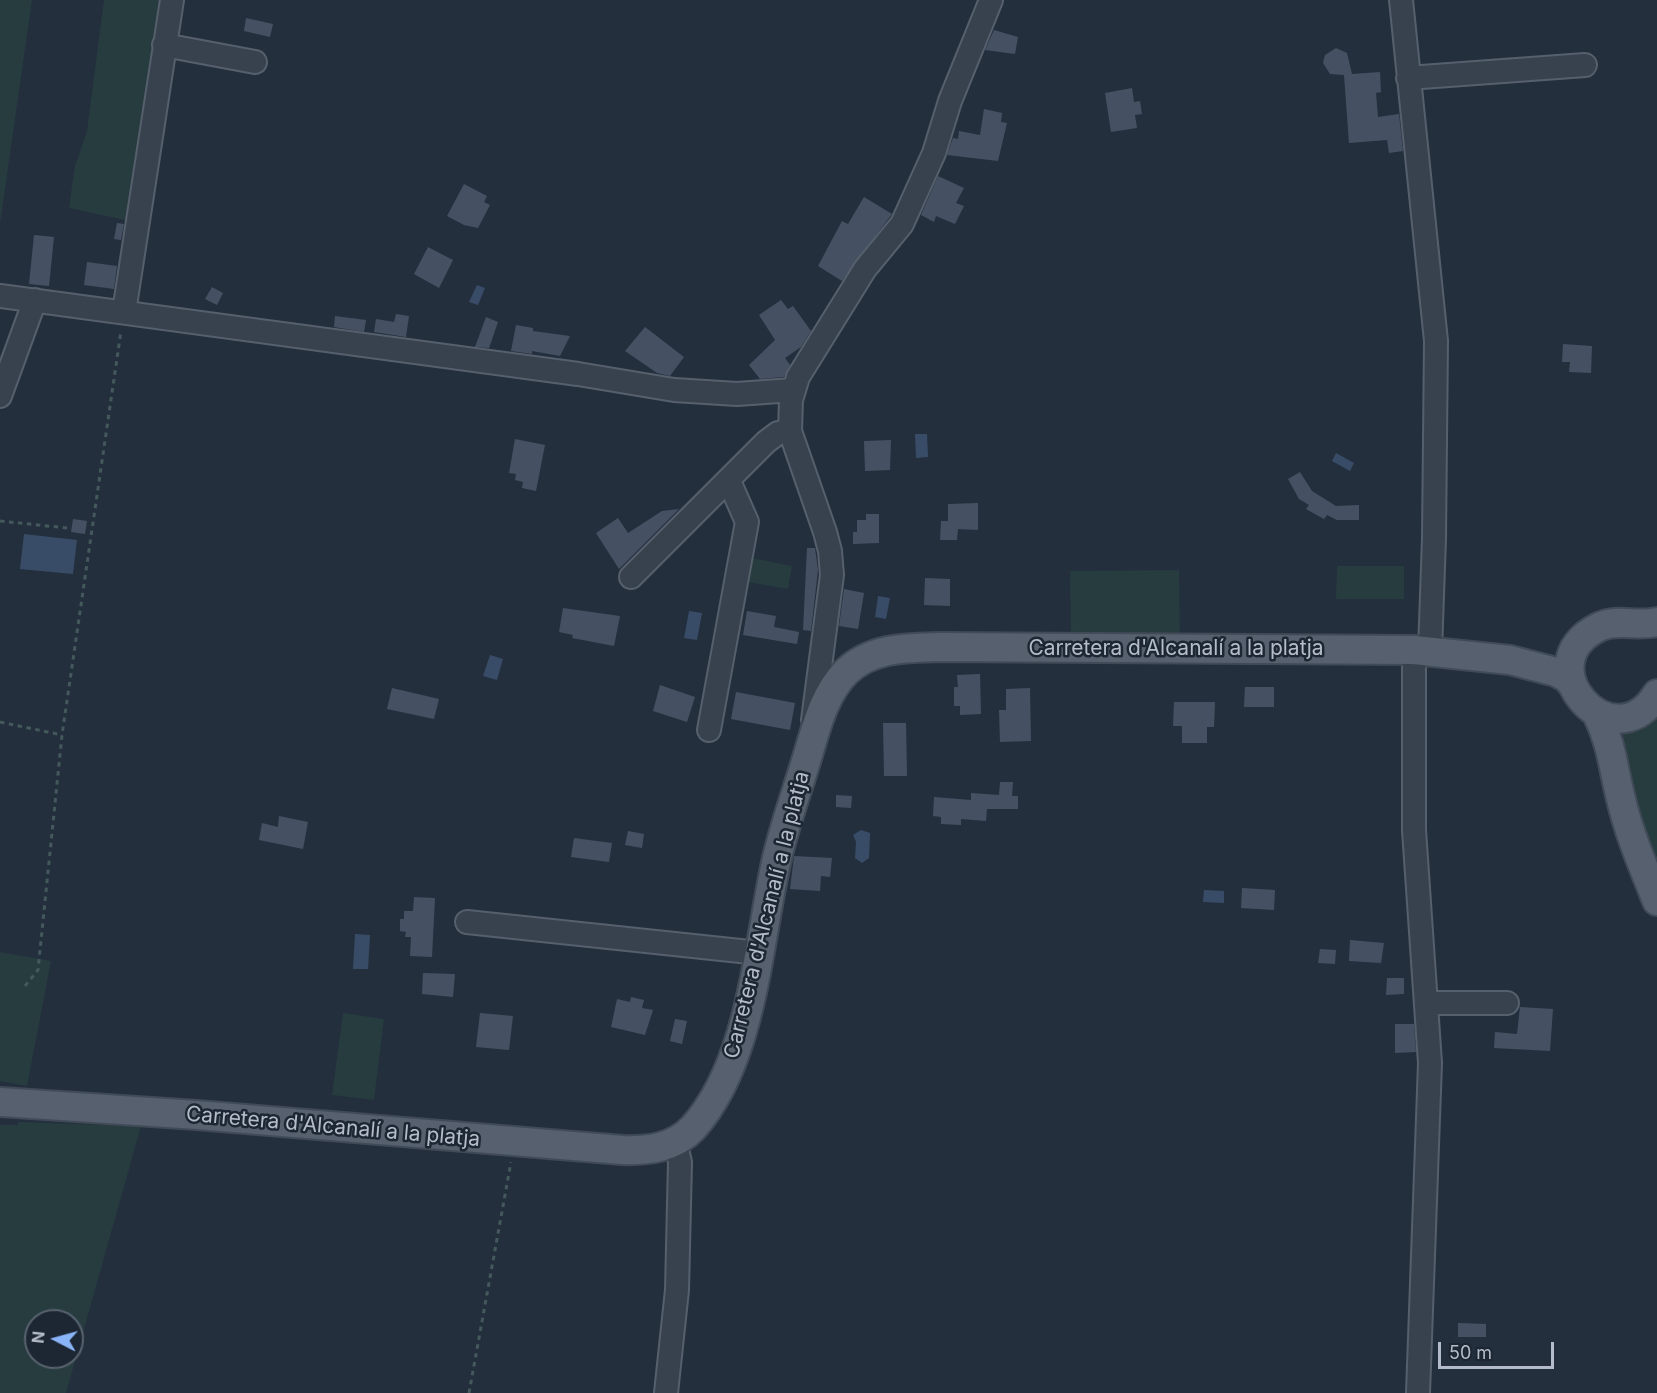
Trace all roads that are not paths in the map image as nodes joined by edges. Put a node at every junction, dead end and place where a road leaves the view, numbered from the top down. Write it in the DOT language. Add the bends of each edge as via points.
graph roads {
  1 [pos="172,0"];
  2 [pos="991,0"];
  3 [pos="1401,0"];
  4 [pos="164,45"];
  5 [pos="255,62"];
  6 [pos="1586,64"];
  7 [pos="1408,78"];
  8 [pos="0,296"];
  9 [pos="35,300"];
  10 [pos="124,312"];
  11 [pos="794,390"];
  12 [pos="0,396"];
  13 [pos="790,431"];
  14 [pos="729,481"];
  15 [pos="631,577"];
  16 [pos="1645,624"];
  17 [pos="1577,644"];
  18 [pos="1657,646"];
  19 [pos="823,647"];
  20 [pos="884,651"];
  21 [pos="1422,651"];
  22 [pos="1510,660"];
  23 [pos="1572,684"];
  24 [pos="1655,699"];
  25 [pos="1597,714"];
  26 [pos="709,730"];
  27 [pos="807,759"];
  28 [pos="1657,901"];
  29 [pos="467,922"];
  30 [pos="759,953"];
  31 [pos="1427,1003"];
  32 [pos="1507,1003"];
  33 [pos="0,1102"];
  34 [pos="675,1141"];
  35 [pos="666,1393"];
  36 [pos="1418,1393"];
  1 -- 4 [label="street"];
  2 -- 11 [label="street" via="950,101 934,153 902,224 854,286 798,377"];
  3 -- 7 [label="street"];
  4 -- 5 [label="street"];
  4 -- 10 [label="street"];
  6 -- 7 [label="street"];
  7 -- 21 [label="street" via="1436,340 1434,538"];
  8 -- 9 [label="street"];
  9 -- 10 [label="street"];
  9 -- 12 [label="street"];
  10 -- 11 [label="street" via="674,390 737,394"];
  11 -- 13 [label="street"];
  13 -- 14 [label="street" via="778,433 766,442"];
  13 -- 19 [label="street" via="830,551 832,575"];
  14 -- 15 [label="street"];
  14 -- 26 [label="street" via="747,522"];
  16 -- 17 [label="main road, Carretera d'Alcanalí a la platja" via="1602,625"];
  16 -- 18 [label="main road" via="1645,632"];
  17 -- 22 [label="main road, Carretera d'Alcanalí a la platja" via="1552,659"];
  17 -- 23 [label="main road" via="1570,663"];
  19 -- 20 [label="street" via="835,656"];
  19 -- 27 [label="street"];
  20 -- 21 [label="main road, Carretera d'Alcanalí a la platja" via="940,647"];
  20 -- 27 [label="main road, Carretera d'Alcanalí a la platja" via="846,672 835,687 817,725"];
  21 -- 22 [label="main road, Carretera d'Alcanalí a la platja"];
  21 -- 31 [label="street" via="1414,830"];
  22 -- 23 [label="main road, Carretera d'Alcanalí a la platja" via="1556,672"];
  23 -- 25 [label="main road" via="1577,696"];
  24 -- 25 [label="main road" via="1640,712 1626,717"];
  25 -- 28 [label="main road" via="1614,758 1620,799 1631,834"];
  27 -- 30 [label="main road, Carretera d'Alcanalí a la platja" via="777,858"];
  29 -- 30 [label="street"];
  30 -- 34 [label="main road, Carretera d'Alcanalí a la platja" via="745,1016 728,1067 705,1111 692,1129"];
  31 -- 32 [label="street"];
  31 -- 36 [label="street" via="1430,1063"];
  33 -- 34 [label="main road, Carretera d'Alcanalí a la platja" via="642,1151"];
  34 -- 35 [label="street" via="680,1162 677,1290"];
}
